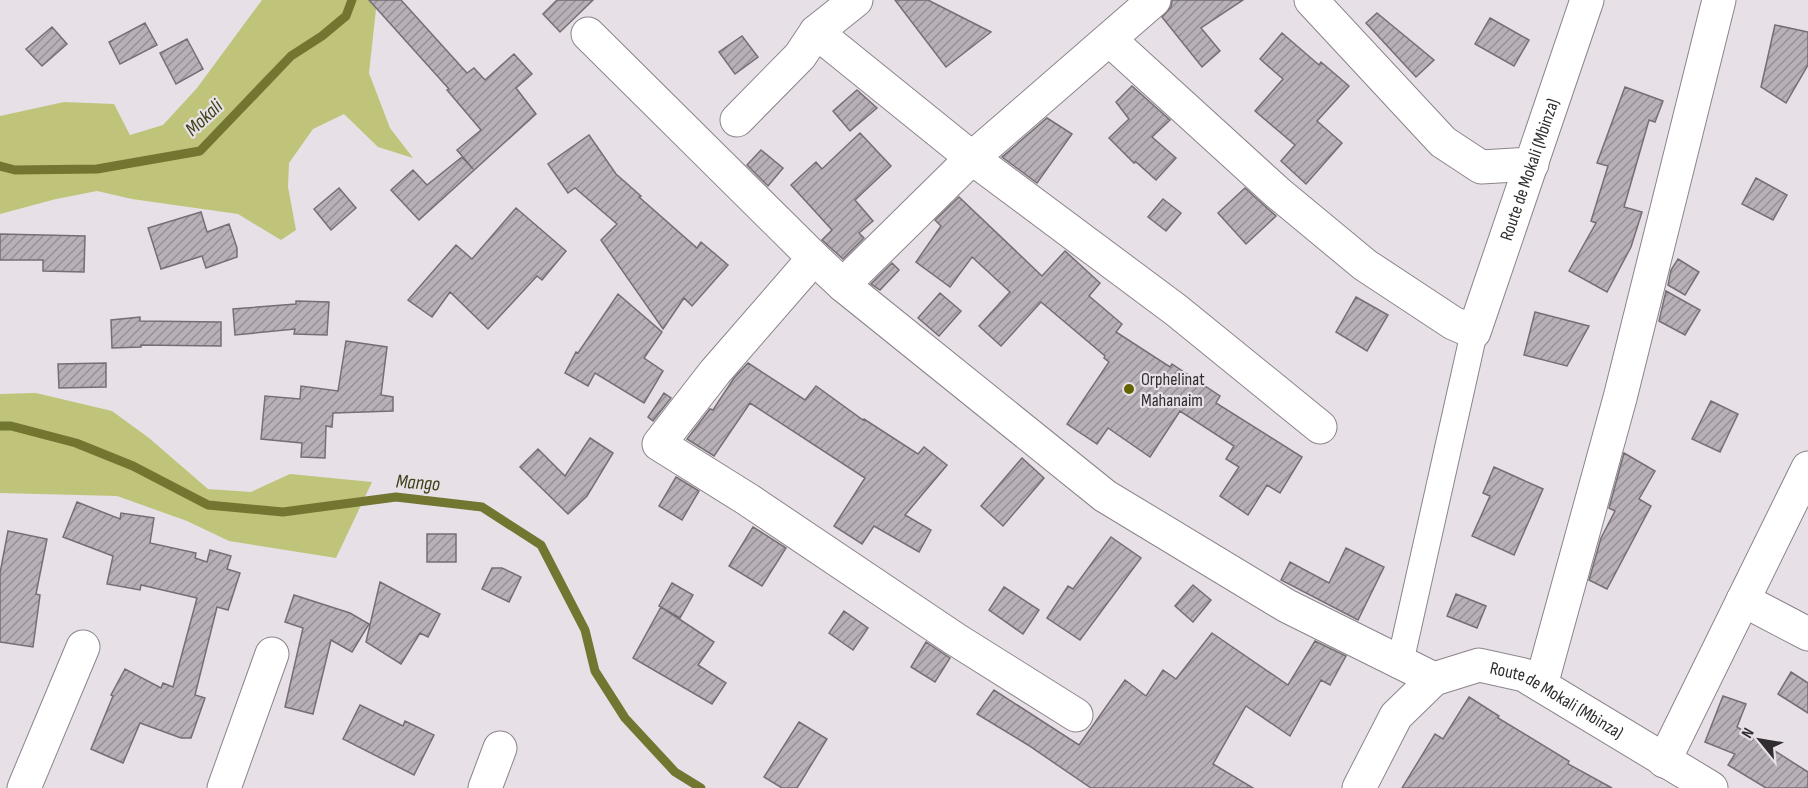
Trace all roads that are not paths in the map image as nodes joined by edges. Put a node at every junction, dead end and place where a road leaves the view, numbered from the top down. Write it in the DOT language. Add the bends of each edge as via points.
graph roads {
  1 [pos="856,0"];
  2 [pos="1154,0"];
  3 [pos="1311,0"];
  4 [pos="1719,0"];
  5 [pos="1585,2"];
  6 [pos="816,32"];
  7 [pos="588,34"];
  8 [pos="1110,40"];
  9 [pos="737,120"];
  10 [pos="972,158"];
  11 [pos="1532,164"];
  12 [pos="814,258"];
  13 [pos="843,285"];
  14 [pos="1474,332"];
  15 [pos="1320,427"];
  16 [pos="1808,468"];
  17 [pos="1743,600"];
  18 [pos="1808,634"];
  19 [pos="83,647"];
  20 [pos="272,654"];
  21 [pos="1400,663"];
  22 [pos="1434,679"];
  23 [pos="1541,685"];
  24 [pos="1076,715"];
  25 [pos="500,748"];
  26 [pos="1665,761"];
  27 [pos="24,788"];
  28 [pos="224,788"];
  29 [pos="485,788"];
  30 [pos="1359,788"];
  31 [pos="1711,788"];
  1 -- 6 [label="street"];
  2 -- 8 [label="street"];
  3 -- 11 [label="street" via="1443,142 1481,167"];
  4 -- 23 [label="street" via="1620,398"];
  5 -- 11 [label="street, Route de Mokali (Mbinza)"];
  6 -- 9 [label="street" via="800,56"];
  6 -- 10 [label="street"];
  7 -- 12 [label="street"];
  8 -- 10 [label="street"];
  8 -- 14 [label="street" via="1278,193 1365,265 1453,323"];
  10 -- 13 [label="street"];
  10 -- 15 [label="street" via="1176,310"];
  11 -- 14 [label="street, Route de Mokali (Mbinza)"];
  12 -- 13 [label="street"];
  12 -- 24 [label="street" via="658,444"];
  13 -- 21 [label="street" via="1105,496 1287,606"];
  14 -- 21 [label="street"];
  16 -- 17 [label="street"];
  17 -- 18 [label="street"];
  17 -- 26 [label="street"];
  19 -- 27 [label="street"];
  20 -- 28 [label="street"];
  21 -- 22 [label="street"];
  22 -- 23 [label="street, Route de Mokali (Mbinza)" via="1479,664 1524,675"];
  22 -- 30 [label="street, Route de Mokali (Mbinza)" via="1396,716"];
  23 -- 26 [label="street, Route de Mokali (Mbinza)"];
  25 -- 29 [label="street"];
  26 -- 31 [label="street, Route de Mokali (Mbinza)"];
}
